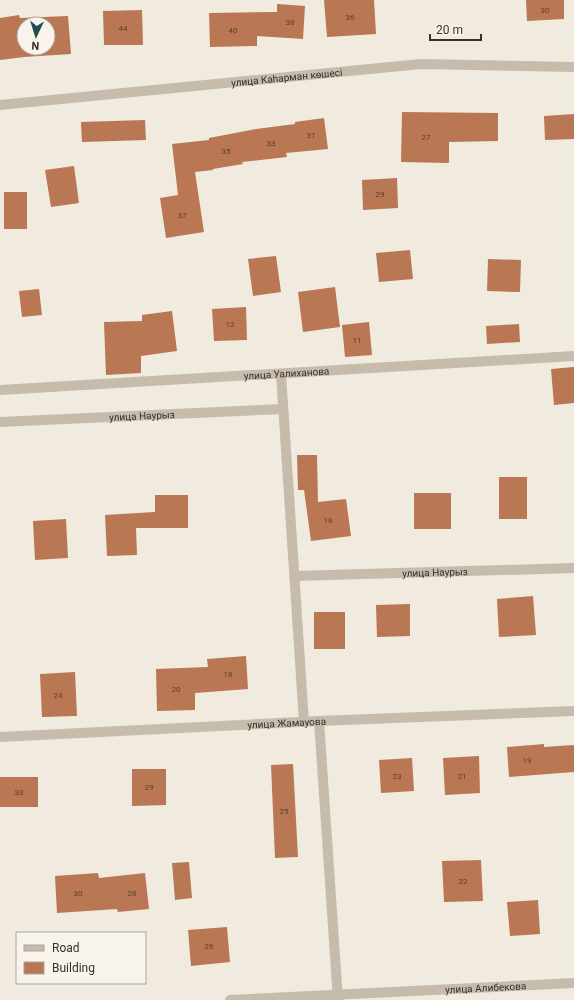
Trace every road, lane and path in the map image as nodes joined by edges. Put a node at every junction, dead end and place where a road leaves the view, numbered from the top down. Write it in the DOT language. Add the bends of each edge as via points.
graph roads {
  1 [pos="574,67"];
  2 [pos="0,105"];
  3 [pos="574,356"];
  4 [pos="281,374"];
  5 [pos="0,390"];
  6 [pos="283,409"];
  7 [pos="0,422"];
  8 [pos="574,568"];
  9 [pos="295,576"];
  10 [pos="574,711"];
  11 [pos="319,721"];
  12 [pos="304,722"];
  13 [pos="0,737"];
  14 [pos="574,983"];
  15 [pos="338,998"];
  16 [pos="230,1000"];
  1 -- 2 [label="street, улица Каһарман көшесі" via="421,64"];
  3 -- 4 [label="street, улица Уалиханова"];
  4 -- 5 [label="street, улица Уалиханова"];
  4 -- 6 [label="street"];
  6 -- 7 [label="street, улица Наурыз"];
  6 -- 9 [label="street"];
  8 -- 9 [label="street, улица Наурыз"];
  9 -- 12 [label="street"];
  10 -- 11 [label="street, улица Жамауова"];
  11 -- 12 [label="street, улица Жамауова"];
  11 -- 15 [label="street"];
  12 -- 13 [label="street, улица Жамауова"];
  14 -- 15 [label="street, улица Алибекова"];
  15 -- 16 [label="street, улица Алибекова"];
}
